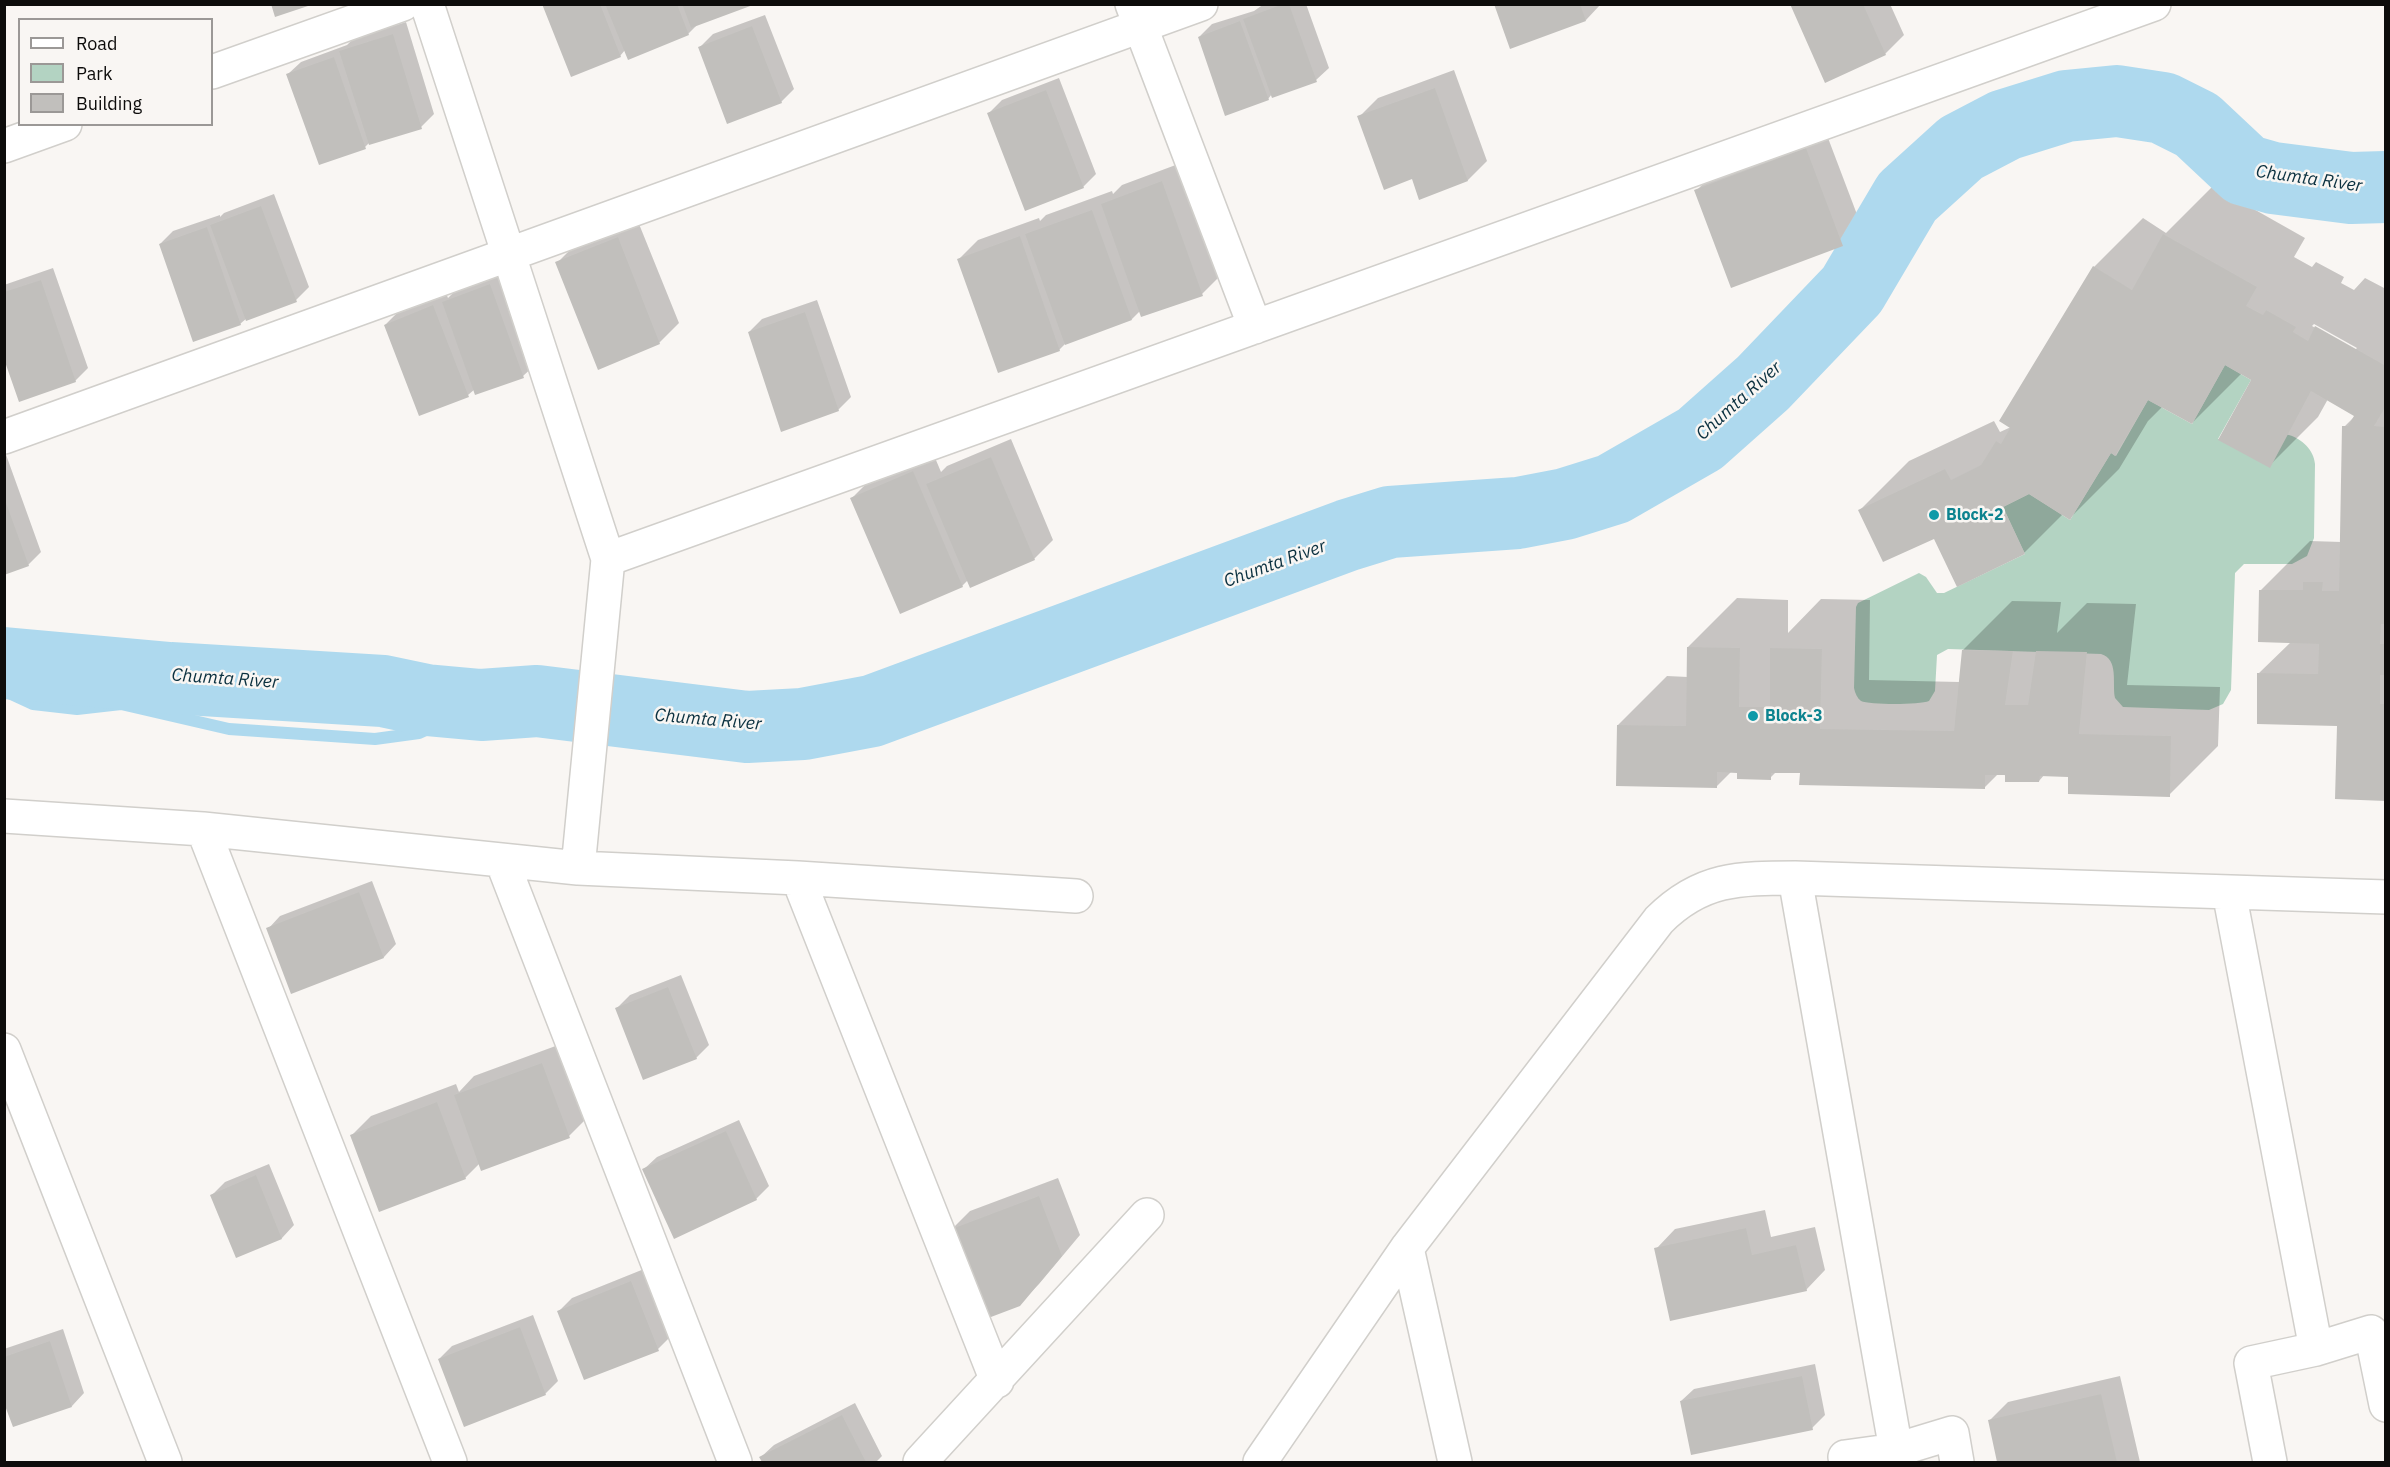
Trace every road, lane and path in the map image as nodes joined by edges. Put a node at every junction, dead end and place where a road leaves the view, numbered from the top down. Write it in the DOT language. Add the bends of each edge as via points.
graph roads {
  1 [pos="403,4"];
  2 [pos="427,4"];
  3 [pos="1201,4"];
  4 [pos="2154,4"];
  5 [pos="1136,16"];
  6 [pos="213,72"];
  7 [pos="59,126"];
  8 [pos="4,146"];
  9 [pos="509,255"];
  10 [pos="1256,327"];
  11 [pos="6,432"];
  12 [pos="608,559"];
  13 [pos="4,816"];
  14 [pos="203,829"];
  15 [pos="502,861"];
  16 [pos="578,868"];
  17 [pos="798,878"];
  18 [pos="1795,878"];
  19 [pos="2229,892"];
  20 [pos="1076,896"];
  21 [pos="2385,897"];
  22 [pos="4,1050"];
  23 [pos="1147,1215"];
  24 [pos="1407,1248"];
  25 [pos="2316,1349"];
  26 [pos="997,1381"];
  27 [pos="2385,1406"];
  28 [pos="1896,1450"];
  29 [pos="165,1462"];
  30 [pos="450,1462"];
  31 [pos="735,1462"];
  32 [pos="920,1462"];
  33 [pos="1260,1462"];
  34 [pos="1455,1462"];
  35 [pos="1846,1462"];
  36 [pos="1957,1462"];
  37 [pos="2270,1462"];
  1 -- 6 [label="street"];
  2 -- 9 [label="street"];
  3 -- 5 [label="street"];
  4 -- 10 [label="street"];
  5 -- 9 [label="street"];
  5 -- 10 [label="street"];
  7 -- 8 [label="street"];
  9 -- 11 [label="street"];
  9 -- 12 [label="street"];
  10 -- 12 [label="street"];
  12 -- 16 [label="street"];
  13 -- 14 [label="street"];
  14 -- 15 [label="street"];
  14 -- 30 [label="street"];
  15 -- 16 [label="street"];
  15 -- 31 [label="street"];
  16 -- 17 [label="street"];
  17 -- 20 [label="street"];
  17 -- 26 [label="street"];
  18 -- 19 [label="street"];
  18 -- 24 [label="street" via="1733,879 1713,884 1674,905"];
  18 -- 28 [label="street"];
  19 -- 21 [label="street"];
  19 -- 25 [label="street"];
  22 -- 29 [label="street"];
  23 -- 26 [label="street"];
  24 -- 33 [label="street"];
  24 -- 34 [label="street"];
  25 -- 27 [label="street" via="2371,1332"];
  25 -- 37 [label="street" via="2251,1363"];
  26 -- 32 [label="street"];
  28 -- 35 [label="street" via="1845,1457"];
  28 -- 36 [label="street" via="1952,1433"];
}
